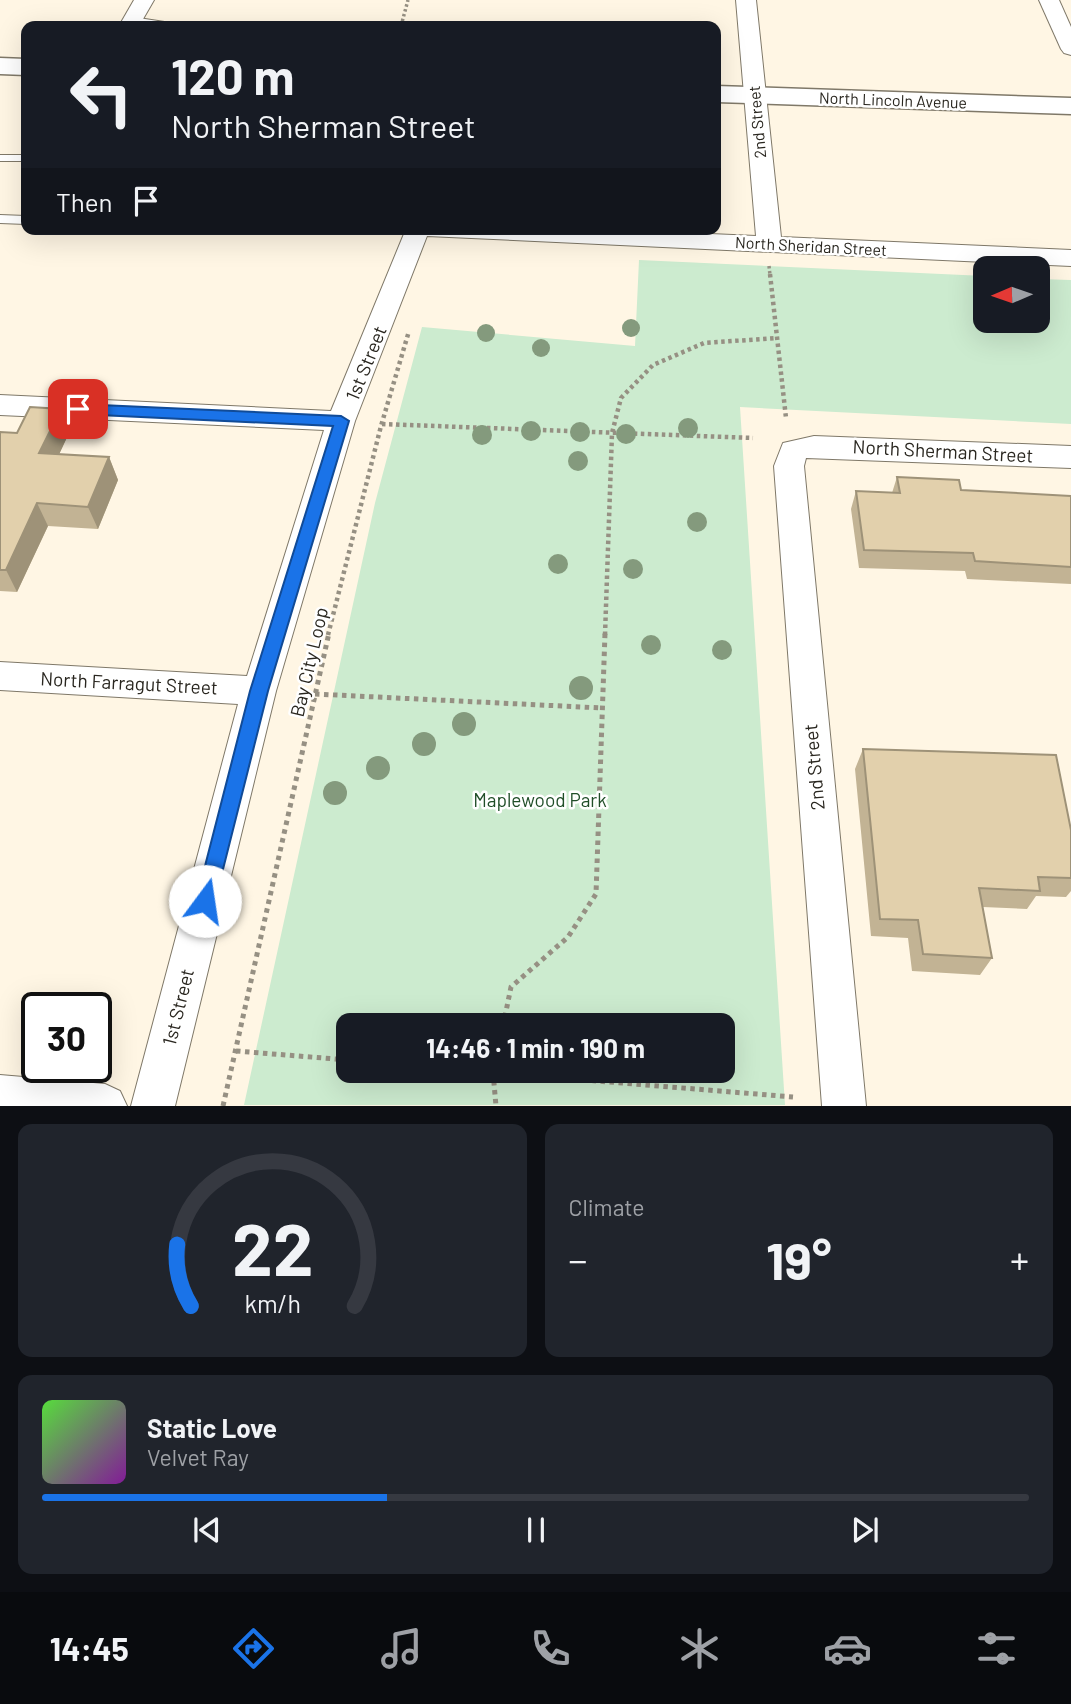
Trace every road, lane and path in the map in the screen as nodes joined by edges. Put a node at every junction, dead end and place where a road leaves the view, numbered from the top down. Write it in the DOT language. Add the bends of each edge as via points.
graph roads {
  1 [pos="144,0"];
  2 [pos="408,0"];
  3 [pos="746,0"];
  4 [pos="1049,0"];
  5 [pos="131,21"];
  6 [pos="402,21"];
  7 [pos="1071,49"];
  8 [pos="0,66"];
  9 [pos="21,67"];
  10 [pos="721,94"];
  11 [pos="754,95"];
  12 [pos="1071,106"];
  13 [pos="0,158"];
  14 [pos="21,158"];
  15 [pos="0,219"];
  16 [pos="21,220"];
  17 [pos="416,235"];
  18 [pos="615,235"];
  19 [pos="769,252"];
  20 [pos="1071,258"];
  21 [pos="412,322"];
  22 [pos="777,338"];
  23 [pos="0,405"];
  24 [pos="786,418"];
  25 [pos="341,421"];
  26 [pos="382,424"];
  27 [pos="612,433"];
  28 [pos="753,438"];
  29 [pos="814,446"];
  30 [pos="1071,457"];
  31 [pos="0,676"];
  32 [pos="259,691"];
  33 [pos="315,694"];
  34 [pos="602,708"];
  35 [pos="506,1013"];
  36 [pos="236,1051"];
  37 [pos="336,1059"];
  38 [pos="494,1083"];
  39 [pos="625,1083"];
  40 [pos="0,1097"];
  41 [pos="793,1097"];
  42 [pos="105,1105"];
  43 [pos="153,1105"];
  44 [pos="223,1105"];
  45 [pos="496,1105"];
  46 [pos="844,1105"];
  1 -- 5 [label="street"];
  2 -- 6 [label="path"];
  3 -- 11 [label="street, 2nd Street"];
  4 -- 7 [label="street"];
  8 -- 9 [label="street"];
  10 -- 11 [label="street, North Lincoln Avenue"];
  11 -- 12 [label="street, North Lincoln Avenue"];
  11 -- 19 [label="street, 2nd Street"];
  13 -- 14 [label="lane"];
  15 -- 16 [label="lane"];
  17 -- 25 [label="street, 1st Street"];
  18 -- 19 [label="street, North Sheridan Street"];
  19 -- 20 [label="street, North Sheridan Street"];
  19 -- 22 [label="path"];
  21 -- 26 [label="path, Bay City Loop"];
  22 -- 24 [label="path"];
  22 -- 27 [label="path" via="704,343 653,365 621,398"];
  23 -- 25 [label="street"];
  25 -- 32 [label="street, 1st Street"];
  26 -- 27 [label="path"];
  26 -- 33 [label="path, Bay City Loop"];
  27 -- 28 [label="path"];
  27 -- 34 [label="path"];
  29 -- 30 [label="street, North Sherman Street"];
  29 -- 46 [label="street, 2nd Street" via="793,450 789,467"];
  31 -- 32 [label="street, North Farragut Street"];
  32 -- 43 [label="street, 1st Street"];
  33 -- 34 [label="path"];
  33 -- 36 [label="path, Bay City Loop"];
  34 -- 35 [label="path" via="596,894 568,937 511,988"];
  36 -- 37 [label="path"];
  36 -- 44 [label="path, Bay City Loop"];
  38 -- 45 [label="path"];
  39 -- 41 [label="path"];
  40 -- 42 [label="street"];
}
